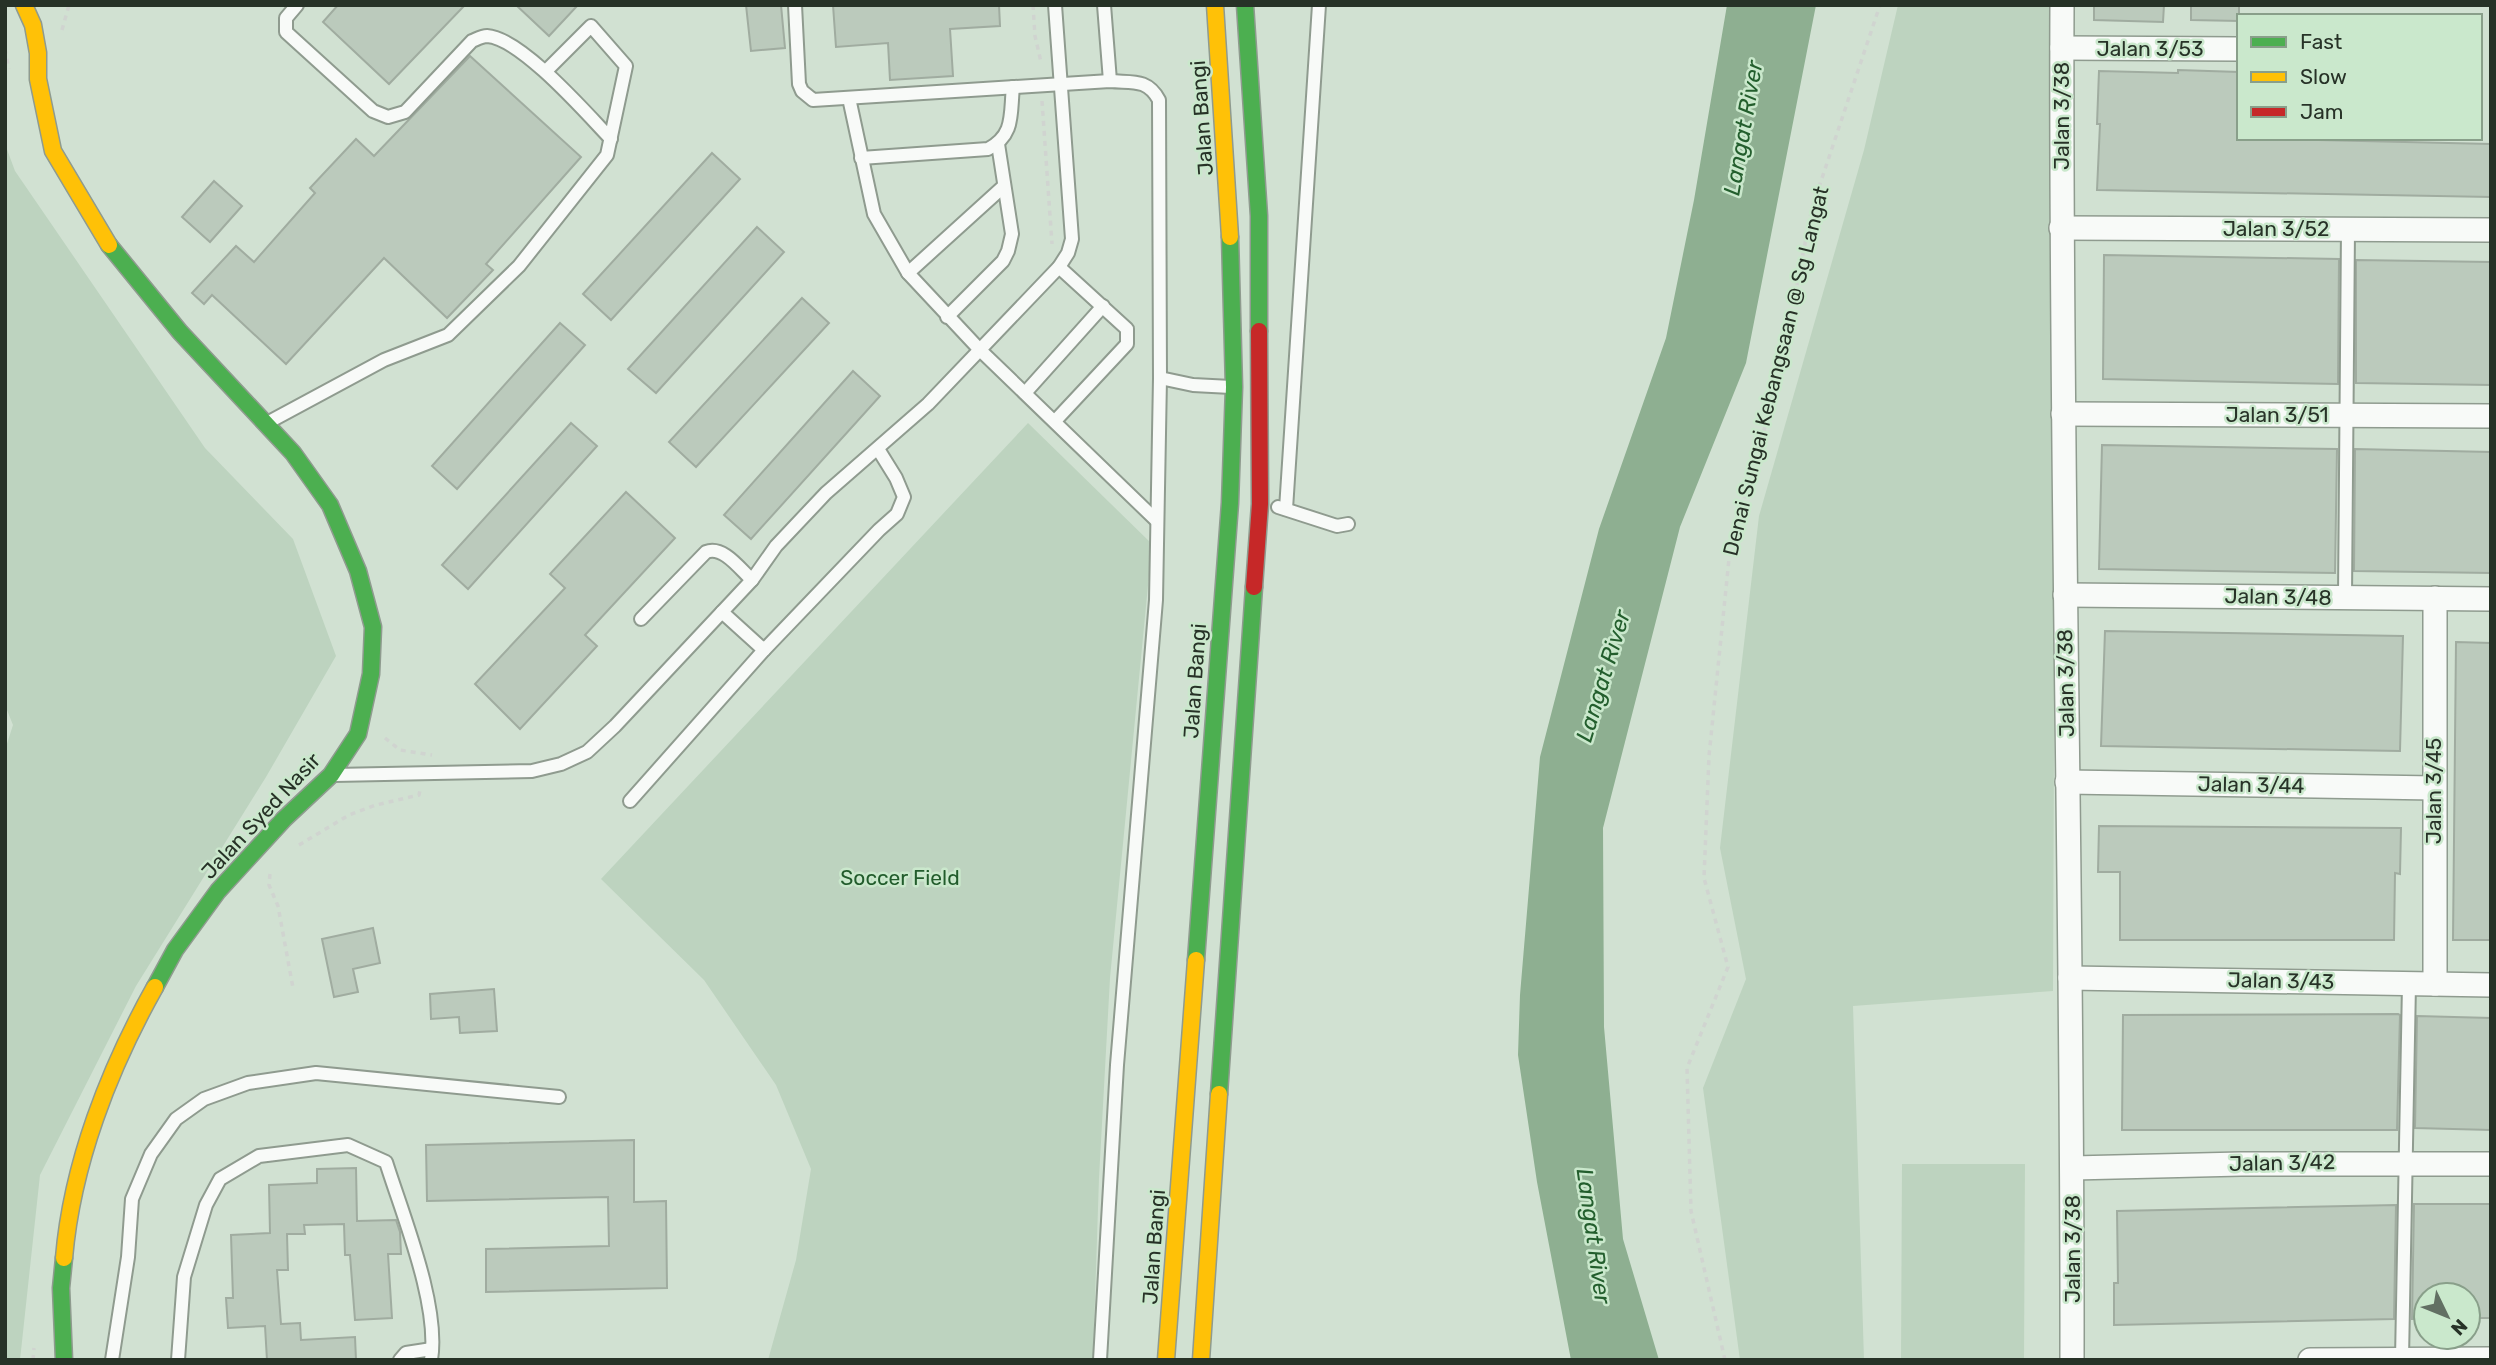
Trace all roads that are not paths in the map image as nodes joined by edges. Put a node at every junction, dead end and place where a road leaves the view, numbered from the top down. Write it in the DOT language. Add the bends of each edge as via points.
graph roads {
  1 [pos="24,5"];
  2 [pos="45,5"];
  3 [pos="297,5"];
  4 [pos="794,5"];
  5 [pos="1055,5"];
  6 [pos="1104,5"];
  7 [pos="1215,5"];
  8 [pos="1245,5"];
  9 [pos="1319,5"];
  10 [pos="2062,5"];
  11 [pos="2062,48"];
  12 [pos="2237,49"];
  13 [pos="38,53"];
  14 [pos="546,71"];
  15 [pos="1110,81"];
  16 [pos="1059,84"];
  17 [pos="1013,87"];
  18 [pos="849,98"];
  19 [pos="611,139"];
  20 [pos="998,144"];
  21 [pos="861,158"];
  22 [pos="1004,186"];
  23 [pos="2061,228"];
  24 [pos="2348,229"];
  25 [pos="2491,230"];
  26 [pos="1059,267"];
  27 [pos="908,273"];
  28 [pos="1103,306"];
  29 [pos="947,317"];
  30 [pos="980,350"];
  31 [pos="1160,378"];
  32 [pos="1234,387"];
  33 [pos="1025,393"];
  34 [pos="2063,414"];
  35 [pos="2346,415"];
  36 [pos="2491,416"];
  37 [pos="1055,421"];
  38 [pos="265,424"];
  39 [pos="878,449"];
  40 [pos="1260,504"];
  41 [pos="1286,509"];
  42 [pos="1157,521"];
  43 [pos="1349,524"];
  44 [pos="752,580"];
  45 [pos="2065,595"];
  46 [pos="2345,597"];
  47 [pos="2435,598"];
  48 [pos="2491,599"];
  49 [pos="722,612"];
  50 [pos="641,619"];
  51 [pos="765,650"];
  52 [pos="331,775"];
  53 [pos="2067,782"];
  54 [pos="2434,788"];
  55 [pos="630,801"];
  56 [pos="2070,978"];
  57 [pos="2409,984"];
  58 [pos="2435,984"];
  59 [pos="2491,985"];
  60 [pos="559,1097"];
  61 [pos="2405,1162"];
  62 [pos="2491,1164"];
  63 [pos="2073,1168"];
  64 [pos="432,1355"];
  65 [pos="2402,1359"];
  66 [pos="2491,1359"];
  67 [pos="64,1360"];
  68 [pos="112,1360"];
  69 [pos="178,1360"];
  70 [pos="400,1360"];
  71 [pos="1100,1360"];
  72 [pos="1166,1360"];
  73 [pos="1201,1360"];
  74 [pos="2072,1360"];
  75 [pos="2310,1360"];
  1 -- 13 [label="main road, Jalan Syed Nasir"];
  2 -- 13 [label="street"];
  3 -- 14 [label="lane" via="286,18 286,32 373,111 388,117 405,112 472,41 485,36 501,40"];
  4 -- 18 [label="lane" via="802,91 813,100"];
  5 -- 16 [label="lane"];
  6 -- 15 [label="lane"];
  7 -- 32 [label="main road, Jalan Bangi" via="1229,216"];
  8 -- 40 [label="main road" via="1259,216"];
  9 -- 41 [label="lane"];
  10 -- 11 [label="street, Jalan 3/38"];
  11 -- 12 [label="street, Jalan 3/53"];
  11 -- 23 [label="street, Jalan 3/38"];
  13 -- 38 [label="main road, Jalan Syed Nasir" via="44,119 67,177 109,245 180,332"];
  14 -- 19 [label="lane"];
  14 -- 19 [label="lane" via="591,26 626,66"];
  15 -- 16 [label="lane"];
  15 -- 31 [label="lane" via="1145,83 1159,100"];
  16 -- 17 [label="lane"];
  16 -- 26 [label="lane" via="1072,239"];
  17 -- 18 [label="lane"];
  17 -- 20 [label="lane" via="1009,126"];
  18 -- 21 [label="lane"];
  19 -- 38 [label="lane" via="607,155 520,266 448,335 384,360"];
  20 -- 21 [label="lane" via="988,149"];
  20 -- 22 [label="lane"];
  21 -- 27 [label="lane" via="874,214"];
  22 -- 27 [label="lane"];
  22 -- 29 [label="lane" via="1012,233 1008,251"];
  23 -- 24 [label="street, Jalan 3/52"];
  23 -- 34 [label="street, Jalan 3/38"];
  24 -- 25 [label="street, Jalan 3/52"];
  24 -- 35 [label="lane"];
  26 -- 28 [label="lane"];
  26 -- 30 [label="lane"];
  27 -- 29 [label="lane"];
  28 -- 33 [label="lane"];
  28 -- 37 [label="lane" via="1126,329 1127,344"];
  29 -- 30 [label="lane"];
  30 -- 33 [label="lane"];
  30 -- 39 [label="lane"];
  31 -- 32 [label="lane"];
  31 -- 42 [label="lane"];
  32 -- 72 [label="main road, Jalan Bangi" via="1230,503"];
  33 -- 37 [label="lane"];
  34 -- 35 [label="street, Jalan 3/51"];
  34 -- 45 [label="street, Jalan 3/38"];
  35 -- 36 [label="street, Jalan 3/51"];
  35 -- 46 [label="lane"];
  37 -- 42 [label="lane"];
  38 -- 52 [label="main road, Jalan Syed Nasir" via="293,453 330,505 358,571 373,626 371,674 358,734"];
  39 -- 44 [label="lane" via="817,502"];
  39 -- 51 [label="lane" via="904,497 897,514"];
  40 -- 41 [label="lane"];
  40 -- 73 [label="main road"];
  41 -- 43 [label="lane" via="1336,526"];
  42 -- 71 [label="lane" via="1156,600 1116,1065"];
  44 -- 49 [label="lane"];
  44 -- 50 [label="lane" via="721,552 711,550"];
  45 -- 46 [label="street, Jalan 3/48"];
  45 -- 53 [label="street, Jalan 3/38"];
  46 -- 47 [label="street, Jalan 3/48"];
  47 -- 48 [label="street, Jalan 3/48"];
  47 -- 54 [label="street, Jalan 3/45"];
  49 -- 51 [label="lane"];
  49 -- 52 [label="lane" via="615,726 587,752 561,764 532,771"];
  51 -- 55 [label="lane"];
  52 -- 67 [label="main road, Jalan Syed Nasir" via="218,891 175,950 127,1037 89,1139 67,1218 61,1288"];
  53 -- 54 [label="street, Jalan 3/44"];
  53 -- 56 [label="street, Jalan 3/38"];
  54 -- 58 [label="street, Jalan 3/45"];
  56 -- 57 [label="street, Jalan 3/43"];
  56 -- 63 [label="street, Jalan 3/38"];
  57 -- 58 [label="street, Jalan 3/43"];
  57 -- 61 [label="lane"];
  58 -- 59 [label="street, Jalan 3/43"];
  60 -- 68 [label="lane" via="316,1073 248,1083 204,1099 176,1119 152,1154 132,1199"];
  61 -- 62 [label="street, Jalan 3/42"];
  61 -- 63 [label="street, Jalan 3/42"];
  61 -- 65 [label="lane"];
  63 -- 74 [label="street, Jalan 3/38"];
  64 -- 69 [label="lane" via="429,1302 386,1162 348,1145 259,1156 220,1179 206,1205 184,1277"];
  64 -- 70 [label="lane" via="406,1353"];
  65 -- 66 [label="street"];
  65 -- 75 [label="street"];
}
